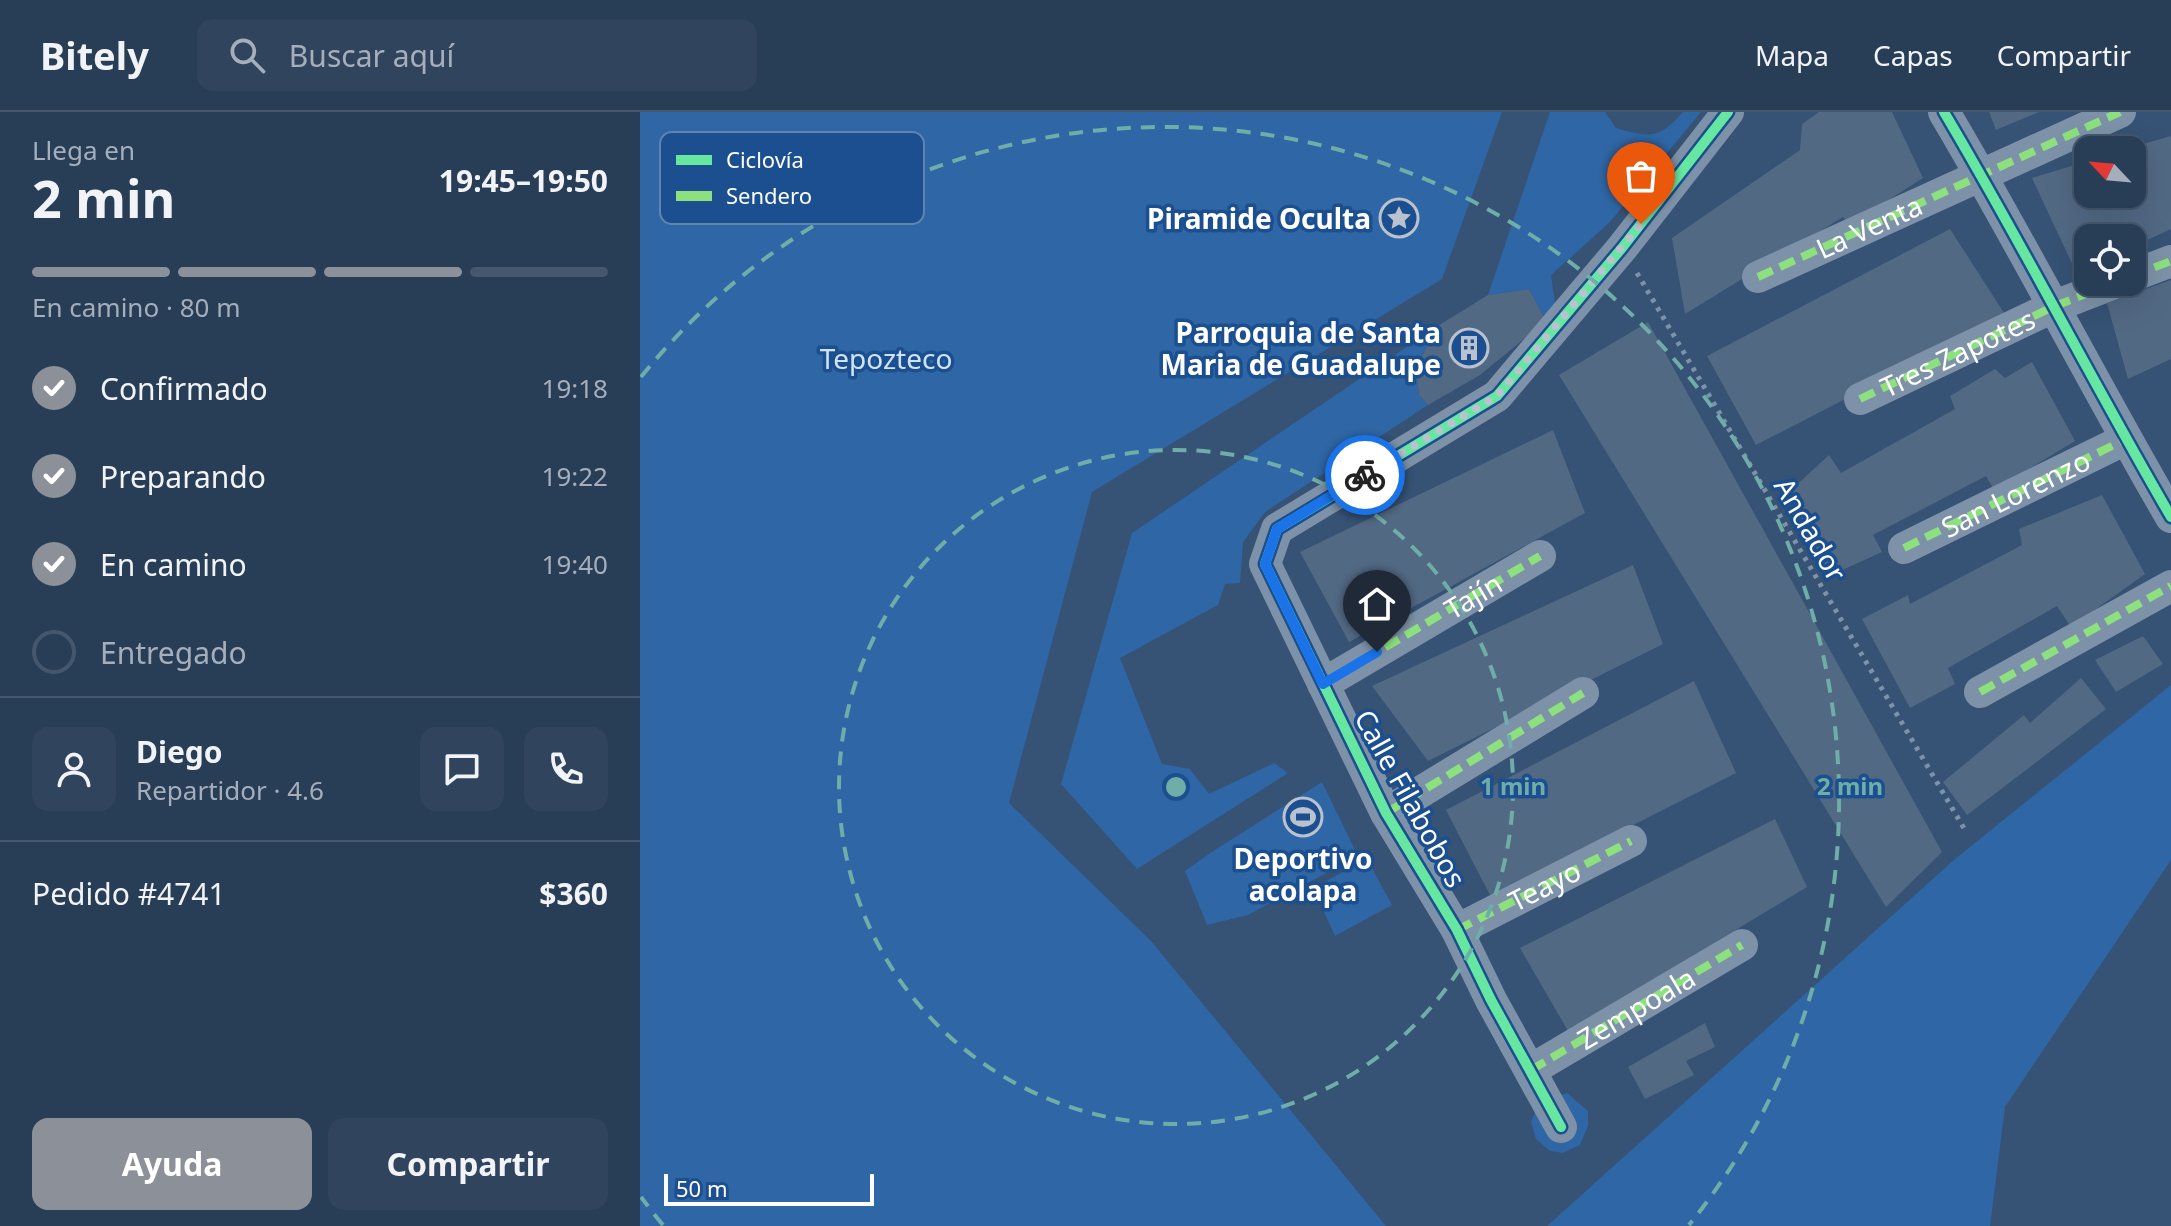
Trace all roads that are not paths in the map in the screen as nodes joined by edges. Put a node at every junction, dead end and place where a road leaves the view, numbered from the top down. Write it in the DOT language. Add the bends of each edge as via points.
graph roads {
  1 [pos="1728,112"];
  2 [pos="1944,112"];
  3 [pos="2120,112"];
  4 [pos="1981,175"];
  5 [pos="2171,261"];
  6 [pos="2146,271"];
  7 [pos="1758,277"];
  8 [pos="2081,296"];
  9 [pos="2055,306"];
  10 [pos="1860,399"];
  11 [pos="2126,439"];
  12 [pos="2171,517"];
  13 [pos="1904,548"];
  14 [pos="1540,556"];
  15 [pos="2171,586"];
  16 [pos="1323,684"];
  17 [pos="1980,692"];
  18 [pos="1583,693"];
  19 [pos="1386,813"];
  20 [pos="1631,841"];
  21 [pos="1457,930"];
  22 [pos="1742,945"];
  23 [pos="1531,1070"];
  24 [pos="1561,1127"];
  1 -- 16 [label="street, Calle Filabobos" via="1497,396 1277,529 1265,564"];
  2 -- 4 [label="street"];
  3 -- 4 [label="street, La Venta"];
  4 -- 7 [label="street, La Venta"];
  4 -- 9 [label="street"];
  5 -- 6 [label="street"];
  8 -- 9 [label="street, Tres Zapotes"];
  9 -- 10 [label="street, Tres Zapotes"];
  9 -- 11 [label="street"];
  11 -- 12 [label="street"];
  11 -- 13 [label="street, San Lorenzo"];
  14 -- 16 [label="street, Tajín"];
  15 -- 17 [label="street"];
  16 -- 19 [label="street, Calle Filabobos"];
  18 -- 19 [label="street"];
  19 -- 21 [label="street, Calle Filabobos"];
  20 -- 21 [label="street, Teayo"];
  21 -- 23 [label="street, Calle Filabobos"];
  22 -- 23 [label="street, Zempoala"];
  23 -- 24 [label="street, Calle Filabobos"];
}
